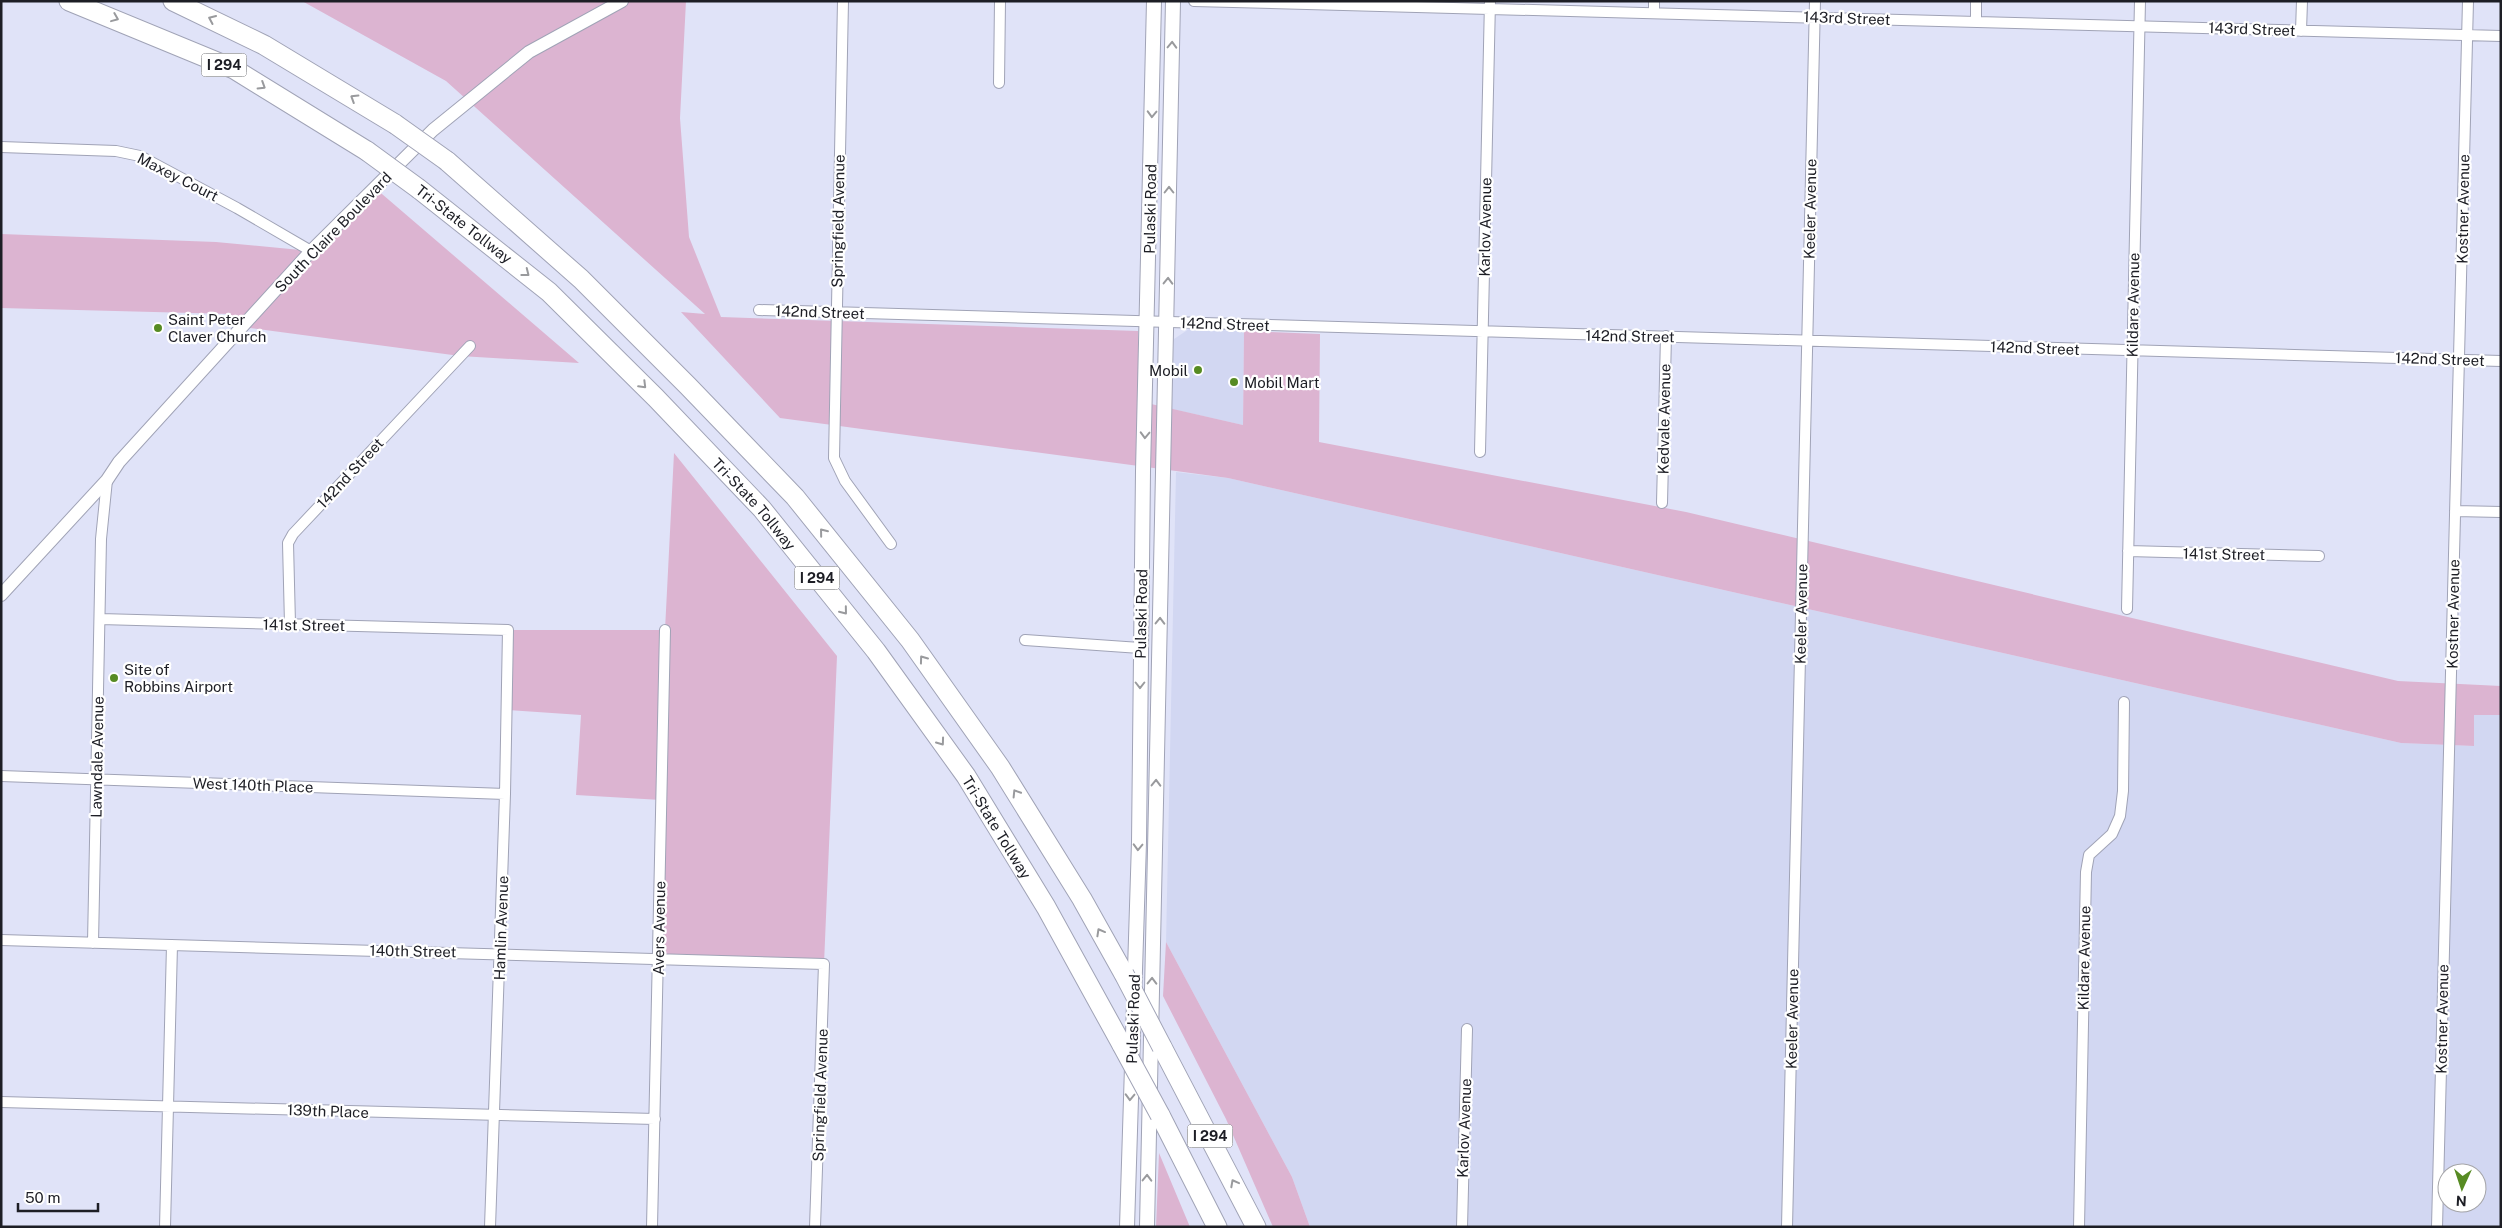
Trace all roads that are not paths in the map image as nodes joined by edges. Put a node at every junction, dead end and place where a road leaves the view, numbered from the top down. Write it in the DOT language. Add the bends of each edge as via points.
graph roads {
  1 [pos="69,1"];
  2 [pos="173,1"];
  3 [pos="622,1"];
  4 [pos="843,1"];
  5 [pos="1000,1"];
  6 [pos="1154,1"];
  7 [pos="1172,1"];
  8 [pos="1194,1"];
  9 [pos="1654,1"];
  10 [pos="1815,1"];
  11 [pos="1976,1"];
  12 [pos="2140,1"];
  13 [pos="2302,1"];
  14 [pos="2468,1"];
  15 [pos="1328,3"];
  16 [pos="1490,5"];
  17 [pos="1654,13"];
  18 [pos="1814,17"];
  19 [pos="1976,22"];
  20 [pos="2140,26"];
  21 [pos="2301,31"];
  22 [pos="2467,35"];
  23 [pos="2501,36"];
  24 [pos="999,83"];
  25 [pos="1,147"];
  26 [pos="311,252"];
  27 [pos="759,310"];
  28 [pos="835,313"];
  29 [pos="1148,322"];
  30 [pos="1167,323"];
  31 [pos="1482,332"];
  32 [pos="1666,336"];
  33 [pos="1806,342"];
  34 [pos="470,346"];
  35 [pos="2132,351"];
  36 [pos="2459,359"];
  37 [pos="2501,361"];
  38 [pos="1480,452"];
  39 [pos="107,480"];
  40 [pos="1662,502"];
  41 [pos="2455,511"];
  42 [pos="2501,512"];
  43 [pos="891,544"];
  44 [pos="2128,552"];
  45 [pos="2319,556"];
  46 [pos="1,595"];
  47 [pos="2127,609"];
  48 [pos="100,619"];
  49 [pos="290,624"];
  50 [pos="508,630"];
  51 [pos="665,630"];
  52 [pos="1025,640"];
  53 [pos="1140,648"];
  54 [pos="2124,702"];
  55 [pos="1,776"];
  56 [pos="96,779"];
  57 [pos="505,794"];
  58 [pos="1,940"];
  59 [pos="93,943"];
  60 [pos="172,945"];
  61 [pos="500,954"];
  62 [pos="658,959"];
  63 [pos="824,964"];
  64 [pos="1467,1029"];
  65 [pos="1,1102"];
  66 [pos="168,1106"];
  67 [pos="494,1116"];
  68 [pos="655,1118"];
  69 [pos="165,1227"];
  70 [pos="490,1227"];
  71 [pos="652,1227"];
  72 [pos="815,1227"];
  73 [pos="1127,1227"];
  74 [pos="1147,1227"];
  75 [pos="1217,1227"];
  76 [pos="1256,1227"];
  77 [pos="1462,1227"];
  78 [pos="1787,1227"];
  79 [pos="2079,1227"];
  80 [pos="2437,1227"];
  1 -- 75 [label="highway, Tri-State Tollway / I 294, one-way, bridge" via="234,69 367,151 419,188 549,292 762,509 876,651 966,776 1046,907 1160,1115"];
  76 -- 2 [label="highway, I 294, one-way, bridge" via="1124,974 1082,899 1000,767 910,640 795,497 581,279 448,161 395,124 264,45"];
  3 -- 26 [label="street, South Claire Boulevard" via="529,52 433,130"];
  4 -- 28 [label="street, Springfield Avenue"];
  5 -- 24 [label="street"];
  6 -- 29 [label="main road, Pulaski Road, one-way"];
  30 -- 7 [label="main road, Pulaski Road, one-way"];
  8 -- 15 [label="street, 143rd Street"];
  9 -- 17 [label="street"];
  10 -- 18 [label="street, Keeler Avenue"];
  11 -- 19 [label="street"];
  12 -- 20 [label="street, Kildare Avenue"];
  13 -- 21 [label="street"];
  14 -- 22 [label="street, Kostner Avenue"];
  15 -- 16 [label="street, 143rd Street"];
  16 -- 17 [label="street, 143rd Street"];
  16 -- 31 [label="street, Karlov Avenue"];
  17 -- 18 [label="street, 143rd Street"];
  18 -- 19 [label="street, 143rd Street"];
  18 -- 33 [label="street, Keeler Avenue"];
  19 -- 20 [label="street, 143rd Street"];
  20 -- 21 [label="street, 143rd Street"];
  20 -- 35 [label="street, Kildare Avenue"];
  21 -- 22 [label="street, 143rd Street"];
  22 -- 23 [label="street, 143rd Street"];
  22 -- 36 [label="street, Kostner Avenue"];
  25 -- 26 [label="street, Maxey Court" via="116,151 140,156 220,198"];
  26 -- 39 [label="street, South Claire Boulevard" via="119,462"];
  27 -- 28 [label="street, 142nd Street"];
  28 -- 29 [label="street, 142nd Street"];
  28 -- 43 [label="street, Springfield Avenue" via="834,458 845,481"];
  29 -- 30 [label="street, 142nd Street"];
  29 -- 53 [label="main road, Pulaski Road, one-way"];
  30 -- 31 [label="street, 142nd Street"];
  74 -- 30 [label="main road, Pulaski Road, one-way"];
  31 -- 32 [label="street, 142nd Street"];
  31 -- 38 [label="street, Karlov Avenue"];
  32 -- 33 [label="street, 142nd Street"];
  32 -- 40 [label="street, Kedvale Avenue"];
  33 -- 35 [label="street, 142nd Street"];
  33 -- 78 [label="street, Keeler Avenue"];
  34 -- 49 [label="street, 142nd Street" via="293,534 288,543"];
  35 -- 36 [label="street, 142nd Street"];
  35 -- 44 [label="street, Kildare Avenue"];
  36 -- 37 [label="street, 142nd Street"];
  36 -- 41 [label="street, Kostner Avenue"];
  39 -- 46 [label="street, South Claire Boulevard"];
  39 -- 48 [label="street, Lawndale Avenue"];
  41 -- 42 [label="street"];
  41 -- 80 [label="street, Kostner Avenue"];
  44 -- 45 [label="street, 141st Street"];
  44 -- 47 [label="street, Kildare Avenue"];
  48 -- 49 [label="street, 141st Street"];
  48 -- 56 [label="street, Lawndale Avenue"];
  49 -- 50 [label="street, 141st Street"];
  50 -- 57 [label="street, Hamlin Avenue"];
  51 -- 62 [label="street, Avers Avenue"];
  52 -- 53 [label="street"];
  53 -- 73 [label="main road, Pulaski Road, one-way" via="1139,842"];
  54 -- 79 [label="street, Kildare Avenue" via="2124,791 2120,816 2112,834 2089,855 2086,872"];
  55 -- 56 [label="street, West 140th Place"];
  56 -- 57 [label="street, West 140th Place"];
  56 -- 59 [label="street, Lawndale Avenue"];
  57 -- 61 [label="street, Hamlin Avenue"];
  58 -- 59 [label="street, 140th Street"];
  59 -- 60 [label="street, 140th Street"];
  60 -- 61 [label="street, 140th Street"];
  60 -- 66 [label="street"];
  61 -- 62 [label="street, 140th Street"];
  61 -- 67 [label="street, Hamlin Avenue"];
  62 -- 63 [label="street, 140th Street"];
  62 -- 68 [label="street, Avers Avenue"];
  63 -- 72 [label="street, Springfield Avenue"];
  64 -- 77 [label="street, Karlov Avenue"];
  65 -- 66 [label="street, 139th Place"];
  66 -- 67 [label="street, 139th Place"];
  66 -- 69 [label="street"];
  67 -- 68 [label="street, 139th Place"];
  67 -- 70 [label="street, Hamlin Avenue"];
  68 -- 71 [label="street, Avers Avenue"];
}
